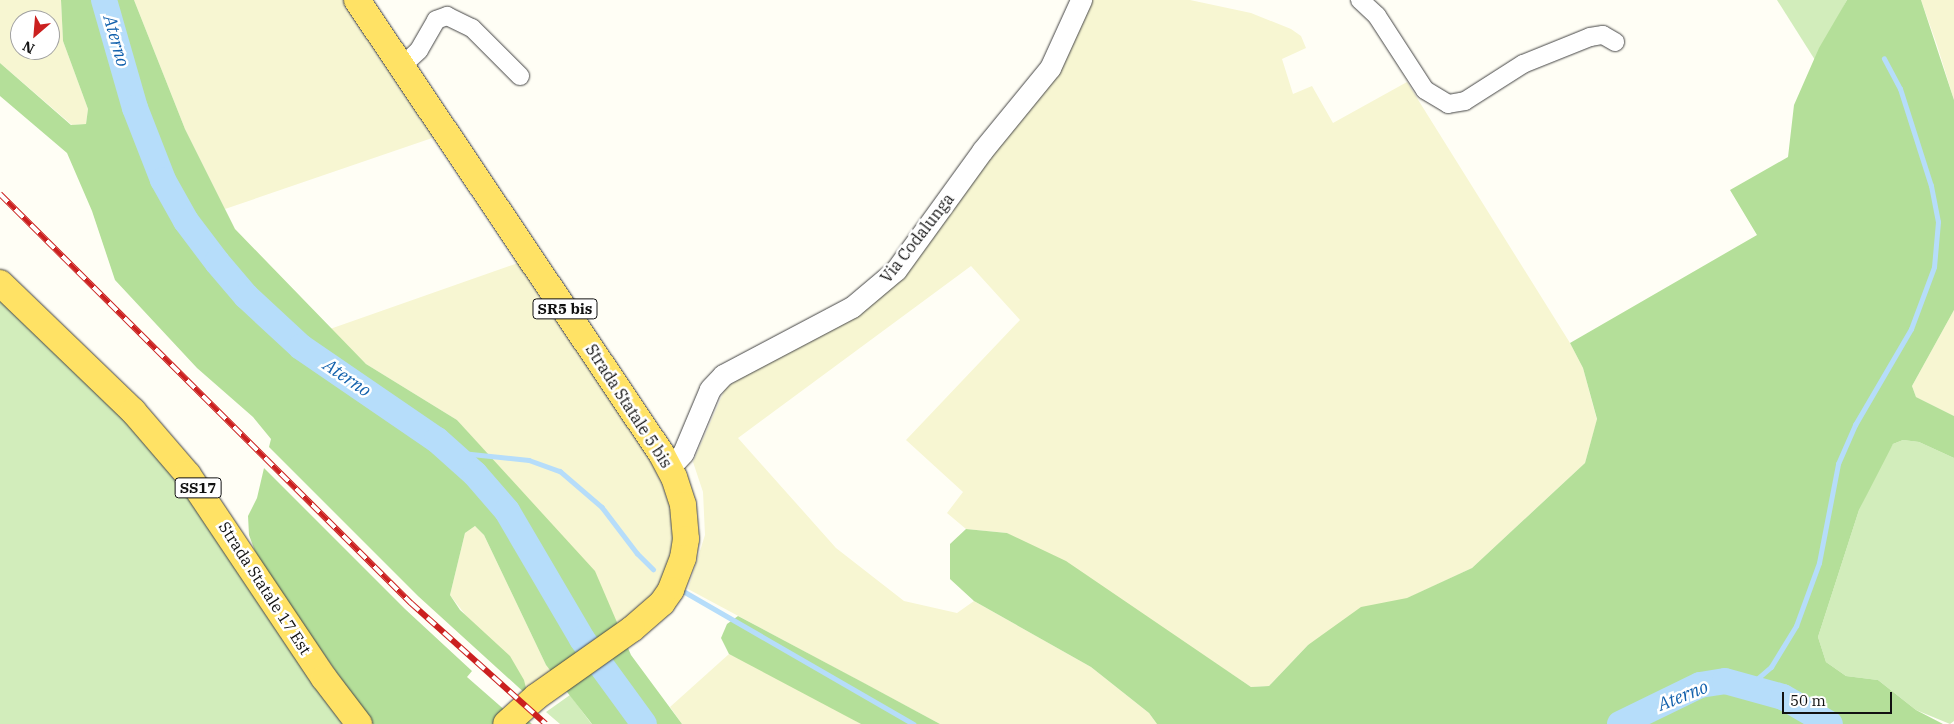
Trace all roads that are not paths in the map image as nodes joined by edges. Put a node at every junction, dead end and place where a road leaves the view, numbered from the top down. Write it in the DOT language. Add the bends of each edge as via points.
graph roads {
  1 [pos="356,0"];
  2 [pos="1081,0"];
  3 [pos="1360,0"];
  4 [pos="1615,42"];
  5 [pos="402,66"];
  6 [pos="520,76"];
  7 [pos="0,283"];
  8 [pos="670,467"];
  9 [pos="565,676"];
  10 [pos="359,724"];
  11 [pos="500,724"];
  12 [pos="506,724"];
  1 -- 5 [label="main road, Strada Statale 5 bis / SR5 bis"];
  2 -- 8 [label="street, Via Codalunga" via="1050,68 982,151 896,270 852,307 723,374 705,399 683,454"];
  3 -- 4 [label="street" via="1376,16 1425,90 1448,104 1465,101 1523,64 1590,37 1606,36"];
  5 -- 6 [label="street" via="419,50 436,20 447,16 472,28"];
  5 -- 8 [label="main road, Strada Statale 5 bis / SR5 bis"];
  7 -- 10 [label="main road, Strada Statale 17 Est / SS17" via="144,422 188,475 324,678"];
  8 -- 9 [label="main road, Strada Statale 5 bis / SR5 bis" via="683,505 686,539 671,590 632,629"];
  9 -- 11 [label="main road, Strada Statale 5 bis / SR5 bis" via="523,703"];
  9 -- 12 [label="main road, Strada Statale 5 bis / SR5 bis"];
}
